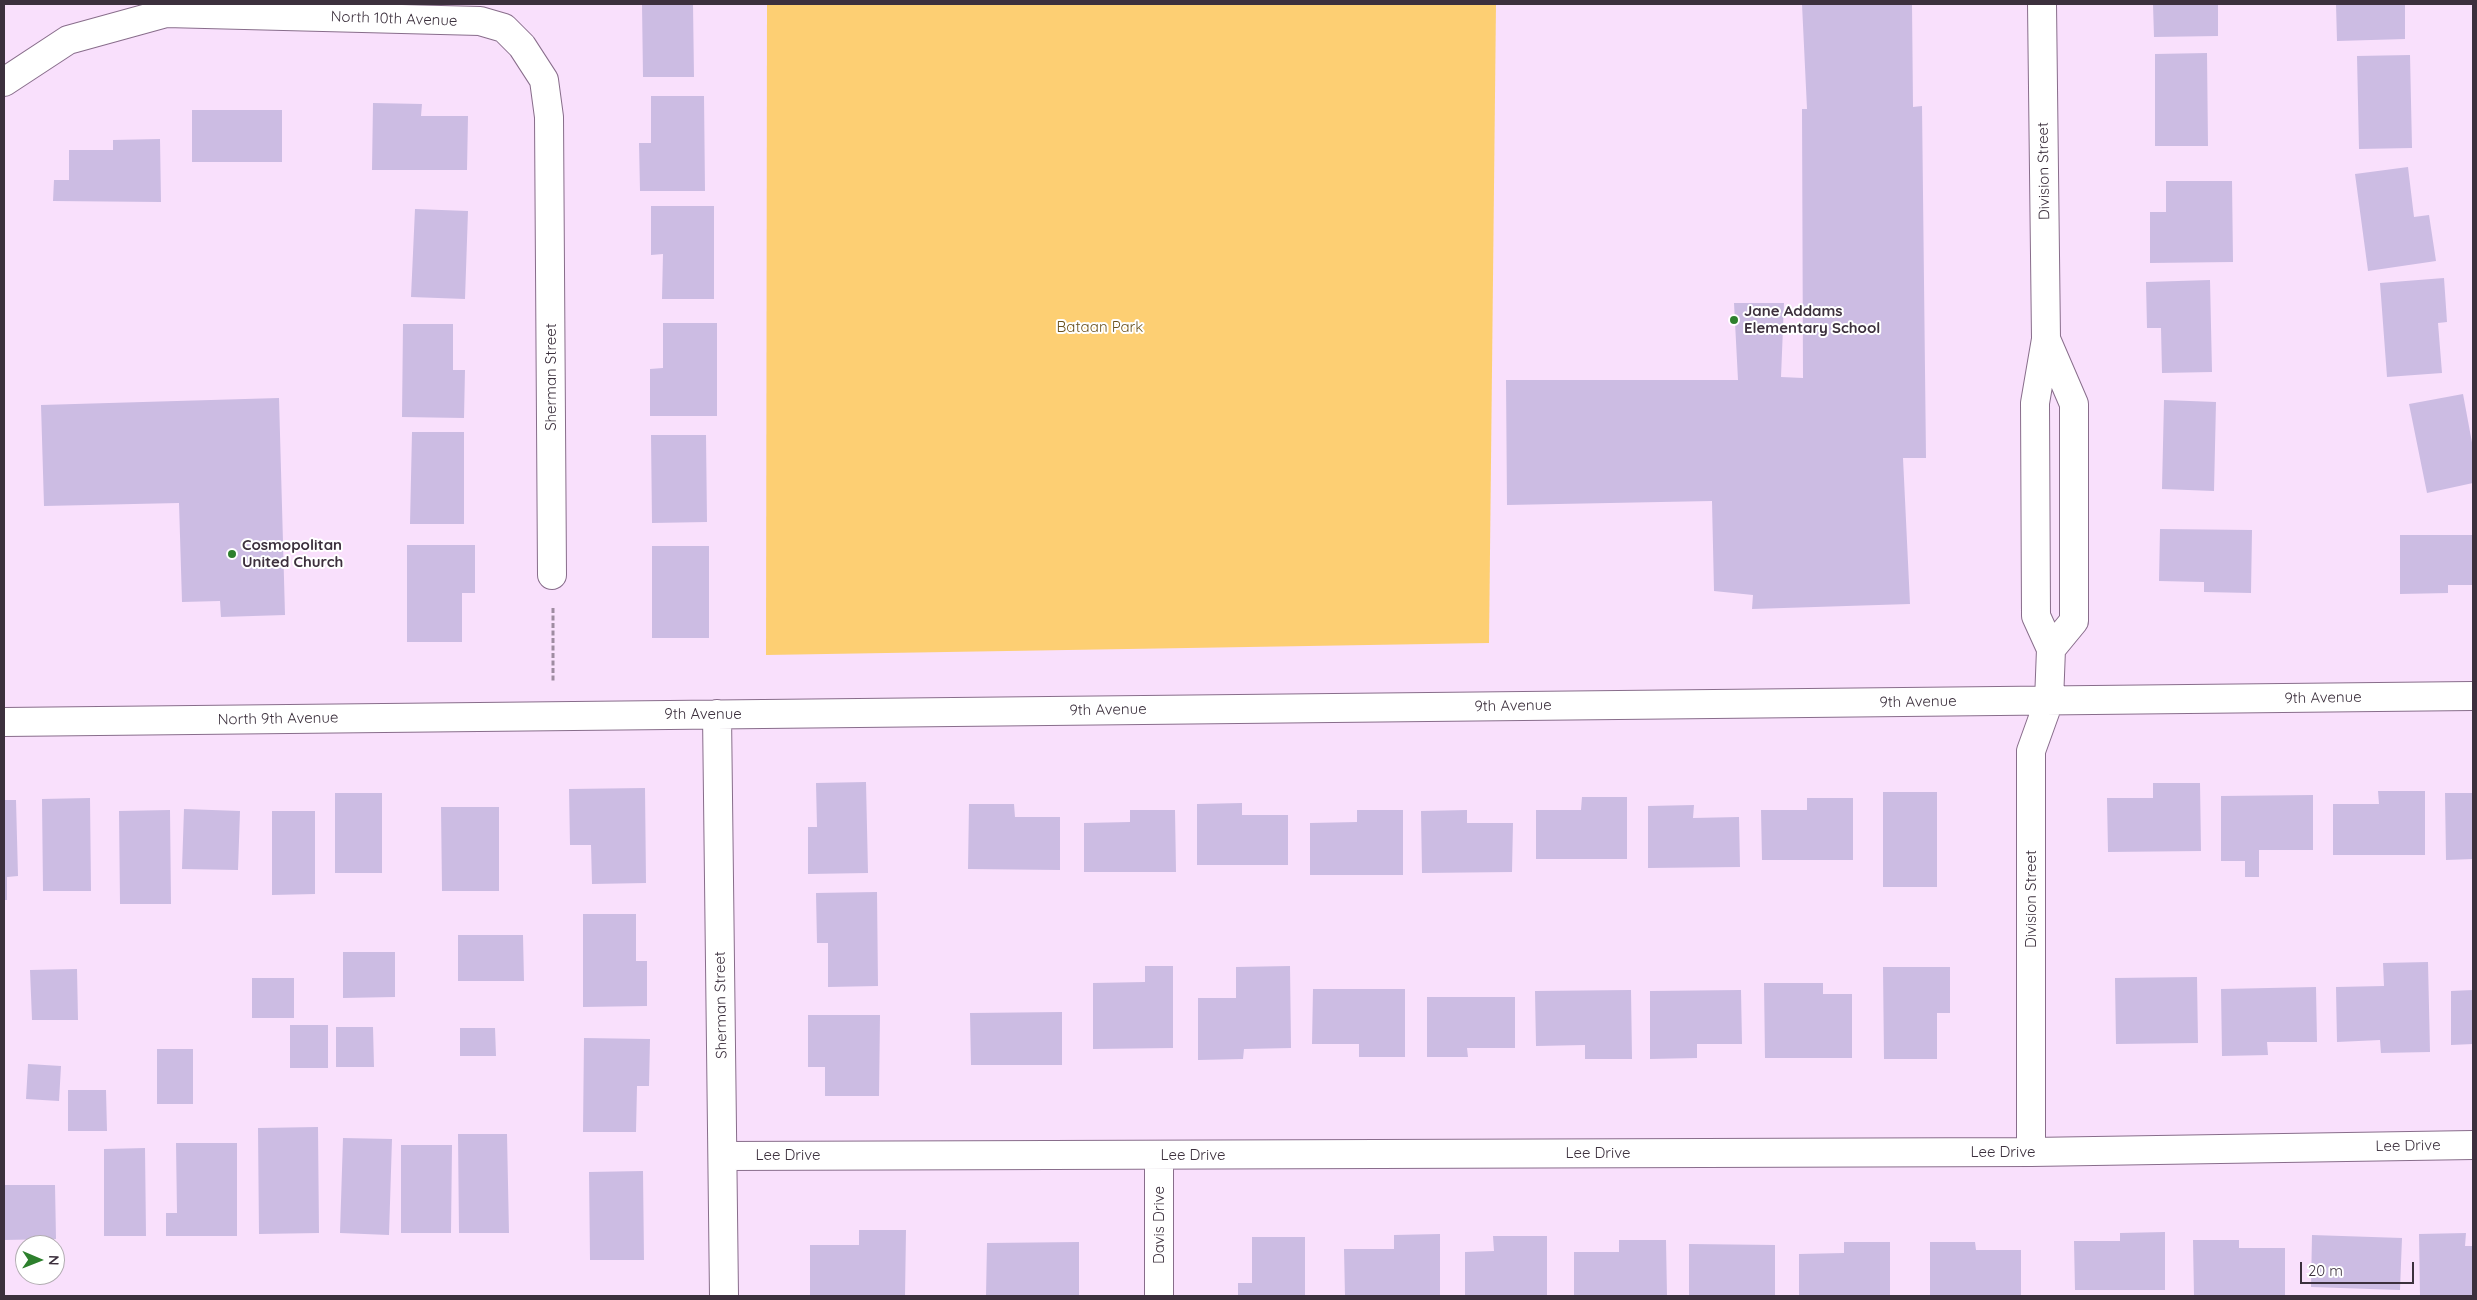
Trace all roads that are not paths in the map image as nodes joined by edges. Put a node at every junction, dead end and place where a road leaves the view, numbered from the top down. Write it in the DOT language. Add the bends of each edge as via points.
graph roads {
  1 [pos="2042,4"];
  2 [pos="522,46"];
  3 [pos="4,82"];
  4 [pos="2046,339"];
  5 [pos="552,576"];
  6 [pos="2051,649"];
  7 [pos="2473,696"];
  8 [pos="2049,701"];
  9 [pos="717,714"];
  10 [pos="553,715"];
  11 [pos="4,722"];
  12 [pos="2473,1145"];
  13 [pos="2031,1152"];
  14 [pos="1159,1155"];
  15 [pos="723,1156"];
  16 [pos="724,1296"];
  17 [pos="1159,1296"];
  1 -- 4 [label="street, Division Street"];
  2 -- 3 [label="street, North 10th Avenue" via="504,28 480,21 166,13 68,40"];
  2 -- 5 [label="street, Sherman Street" via="544,80 549,117"];
  4 -- 6 [label="street, Division Street" via="2035,403 2036,616"];
  4 -- 6 [label="street, Division Street" via="2074,404 2074,620"];
  6 -- 8 [label="street, Division Street"];
  7 -- 8 [label="street, 9th Avenue"];
  8 -- 9 [label="street, 9th Avenue"];
  8 -- 13 [label="street, Division Street" via="2031,750"];
  9 -- 10 [label="street, 9th Avenue"];
  9 -- 15 [label="street, Sherman Street"];
  10 -- 11 [label="street, North 9th Avenue"];
  12 -- 13 [label="street, Lee Drive"];
  13 -- 14 [label="street, Lee Drive"];
  14 -- 15 [label="street, Lee Drive"];
  14 -- 17 [label="street, Davis Drive"];
  15 -- 16 [label="street, Sherman Street"];
}
